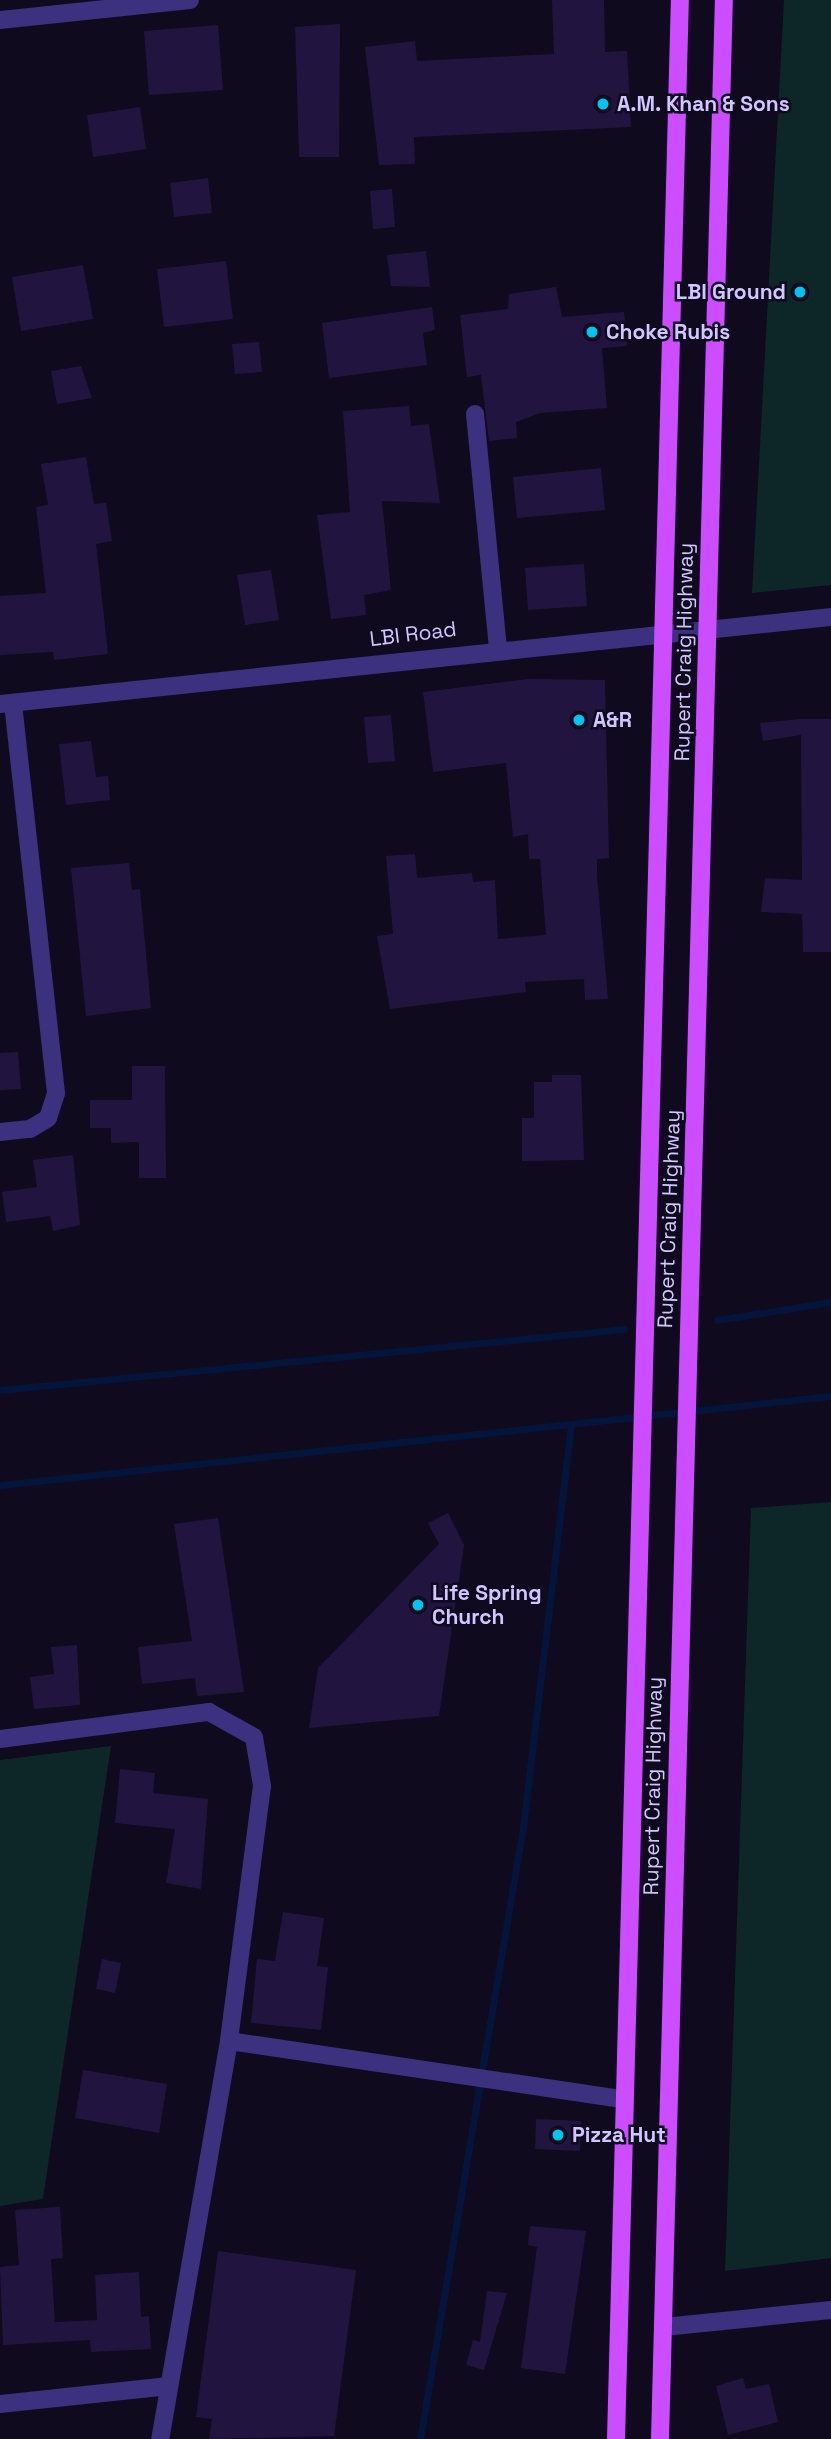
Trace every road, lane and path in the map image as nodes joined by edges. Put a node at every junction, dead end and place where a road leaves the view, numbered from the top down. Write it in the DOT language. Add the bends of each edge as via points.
graph roads {
  1 [pos="190,0"];
  2 [pos="680,0"];
  3 [pos="724,0"];
  4 [pos="90,5"];
  5 [pos="0,20"];
  6 [pos="475,414"];
  7 [pos="831,617"];
  8 [pos="707,630"];
  9 [pos="666,634"];
  10 [pos="498,647"];
  11 [pos="7,703"];
  12 [pos="0,1132"];
  13 [pos="0,1739"];
  14 [pos="229,2041"];
  15 [pos="624,2099"];
  16 [pos="831,2311"];
  17 [pos="664,2328"];
  18 [pos="169,2386"];
  19 [pos="0,2404"];
  20 [pos="160,2439"];
  21 [pos="616,2439"];
  22 [pos="660,2439"];
  1 -- 4 [label="street"];
  2 -- 9 [label="main road, Rupert Craig Highway"];
  3 -- 8 [label="main road, Rupert Craig Highway"];
  4 -- 5 [label="street"];
  6 -- 10 [label="street"];
  7 -- 8 [label="street, LBI Road"];
  8 -- 9 [label="street, LBI Road"];
  8 -- 17 [label="main road, Rupert Craig Highway"];
  9 -- 10 [label="street, LBI Road"];
  9 -- 15 [label="main road, Rupert Craig Highway"];
  10 -- 11 [label="street, LBI Road"];
  11 -- 12 [label="street" via="56,1093 48,1118 30,1129"];
  13 -- 14 [label="street" via="209,1712 254,1737 262,1786"];
  14 -- 15 [label="street"];
  14 -- 18 [label="street"];
  15 -- 21 [label="main road, Rupert Craig Highway"];
  16 -- 17 [label="street"];
  17 -- 22 [label="main road, Rupert Craig Highway"];
  18 -- 19 [label="street"];
  18 -- 20 [label="street"];
}
